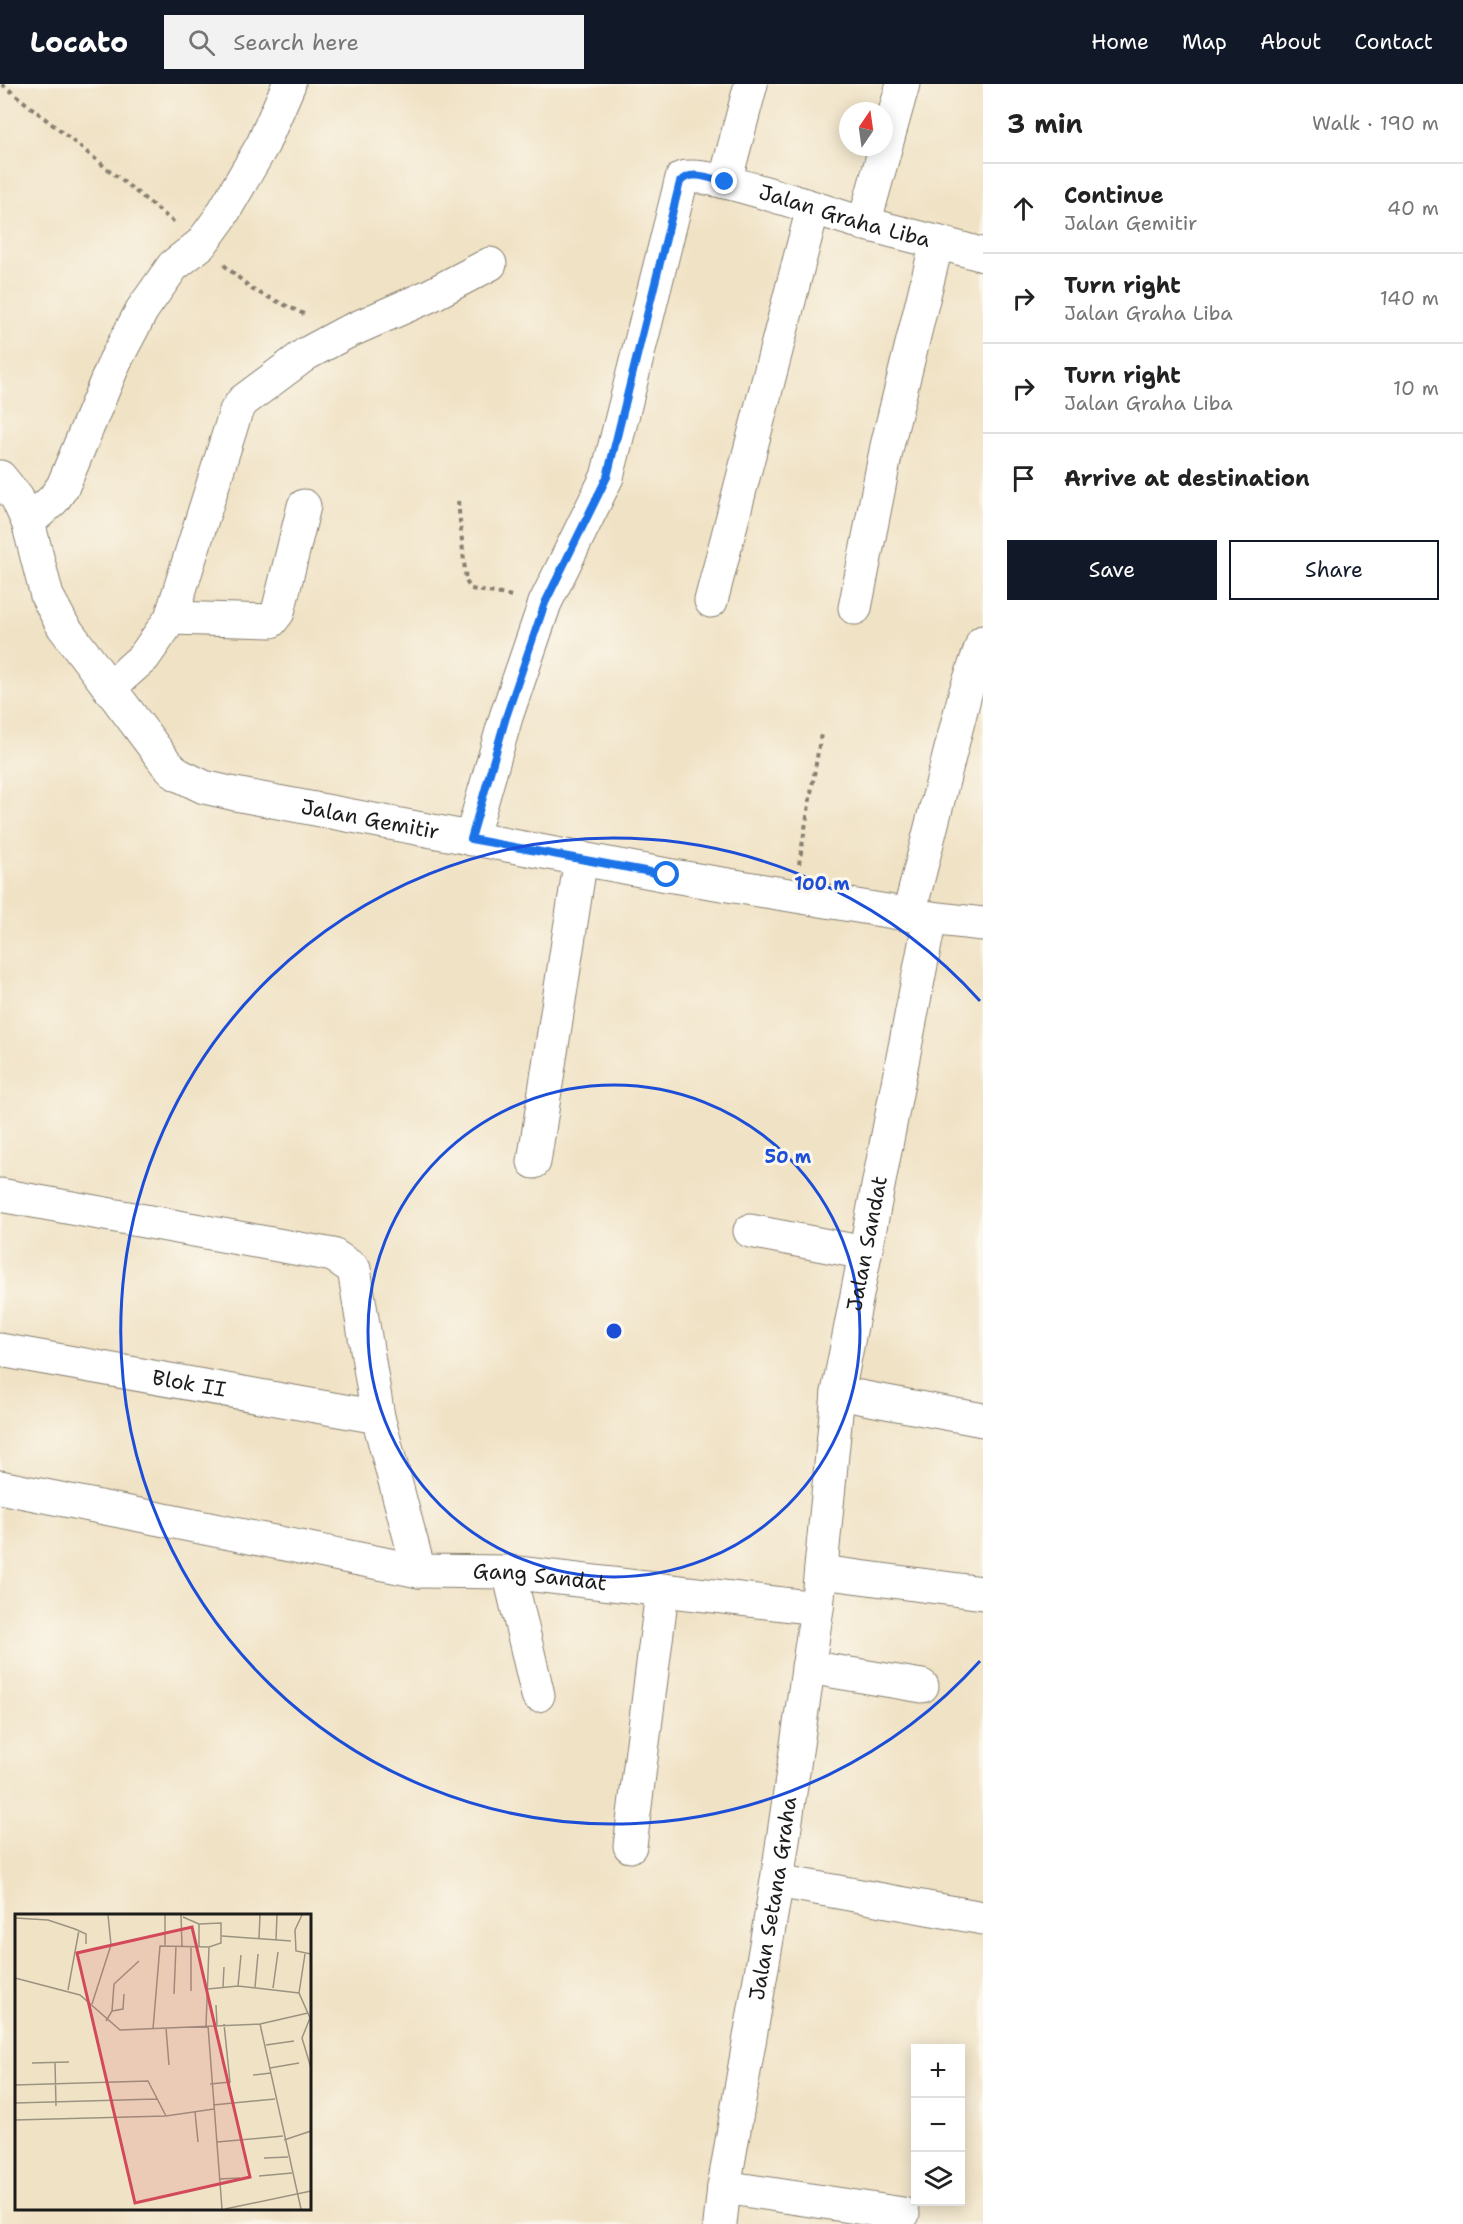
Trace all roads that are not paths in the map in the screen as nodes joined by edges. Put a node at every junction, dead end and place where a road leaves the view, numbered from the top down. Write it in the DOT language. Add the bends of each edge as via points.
graph roads {
  1 [pos="289,84"];
  2 [pos="751,84"];
  3 [pos="903,84"];
  4 [pos="725,182"];
  5 [pos="813,208"];
  6 [pos="864,224"];
  7 [pos="937,242"];
  8 [pos="983,255"];
  9 [pos="490,264"];
  10 [pos="0,477"];
  11 [pos="304,506"];
  12 [pos="28,522"];
  13 [pos="711,601"];
  14 [pos="855,608"];
  15 [pos="171,618"];
  16 [pos="983,642"];
  17 [pos="109,688"];
  18 [pos="471,839"];
  19 [pos="581,858"];
  20 [pos="919,916"];
  21 [pos="983,924"];
  22 [pos="534,1162"];
  23 [pos="0,1195"];
  24 [pos="750,1232"];
  25 [pos="865,1253"];
  26 [pos="0,1350"];
  27 [pos="837,1393"];
  28 [pos="378,1417"];
  29 [pos="983,1420"];
  30 [pos="0,1487"];
  31 [pos="419,1571"];
  32 [pos="509,1572"];
  33 [pos="821,1572"];
  34 [pos="662,1592"];
  35 [pos="983,1593"];
  36 [pos="817,1608"];
  37 [pos="808,1667"];
  38 [pos="922,1686"];
  39 [pos="538,1695"];
  40 [pos="630,1846"];
  41 [pos="777,1881"];
  42 [pos="983,1918"];
  43 [pos="724,2187"];
  44 [pos="903,2214"];
  45 [pos="720,2224"];
  1 -- 12 [label="street" via="263,144 220,218 201,244 173,266 142,310 115,361 63,486"];
  2 -- 4 [label="street"];
  3 -- 6 [label="street"];
  4 -- 5 [label="street, Jalan Graha Liba"];
  4 -- 18 [label="street, Jalan Graha Liba" via="697,176 682,178 680,182 607,477 545,603 506,717"];
  5 -- 6 [label="street, Jalan Graha Liba"];
  5 -- 13 [label="street"];
  6 -- 7 [label="street, Jalan Graha Liba"];
  7 -- 8 [label="street, Jalan Graha Liba"];
  7 -- 14 [label="street" via="887,446"];
  9 -- 15 [label="street" via="306,354 249,395 236,411"];
  10 -- 12 [label="street, Jalan Gemitir"];
  11 -- 15 [label="street" via="278,612 272,621"];
  12 -- 17 [label="street, Jalan Gemitir" via="47,596 63,626"];
  15 -- 17 [label="street" via="144,657"];
  16 -- 20 [label="street, Jalan Sandat" via="965,694"];
  17 -- 18 [label="street, Jalan Gemitir" via="166,763 177,774 204,787"];
  18 -- 19 [label="street, Jalan Gemitir"];
  19 -- 20 [label="street, Jalan Gemitir"];
  19 -- 22 [label="street"];
  20 -- 21 [label="street, Jalan Gemitir"];
  20 -- 25 [label="street, Jalan Sandat"];
  23 -- 28 [label="street" via="333,1256 345,1262 354,1269"];
  24 -- 25 [label="street"];
  25 -- 27 [label="street, Jalan Sandat"];
  26 -- 28 [label="street, Blok II"];
  27 -- 29 [label="street"];
  27 -- 33 [label="street, Jalan Sandat"];
  28 -- 31 [label="street"];
  30 -- 31 [label="street, Gang Sandat"];
  31 -- 32 [label="street, Gang Sandat"];
  32 -- 34 [label="street, Gang Sandat"];
  32 -- 39 [label="street"];
  33 -- 35 [label="street"];
  33 -- 36 [label="street, Jalan Setana Graha"];
  34 -- 36 [label="street, Gang Sandat"];
  34 -- 40 [label="street"];
  36 -- 37 [label="street, Jalan Setana Graha"];
  37 -- 38 [label="street"];
  37 -- 41 [label="street, Jalan Setana Graha"];
  41 -- 42 [label="street"];
  41 -- 43 [label="street, Jalan Setana Graha"];
  43 -- 44 [label="street"];
  43 -- 45 [label="street, Jalan Setana Graha"];
}
